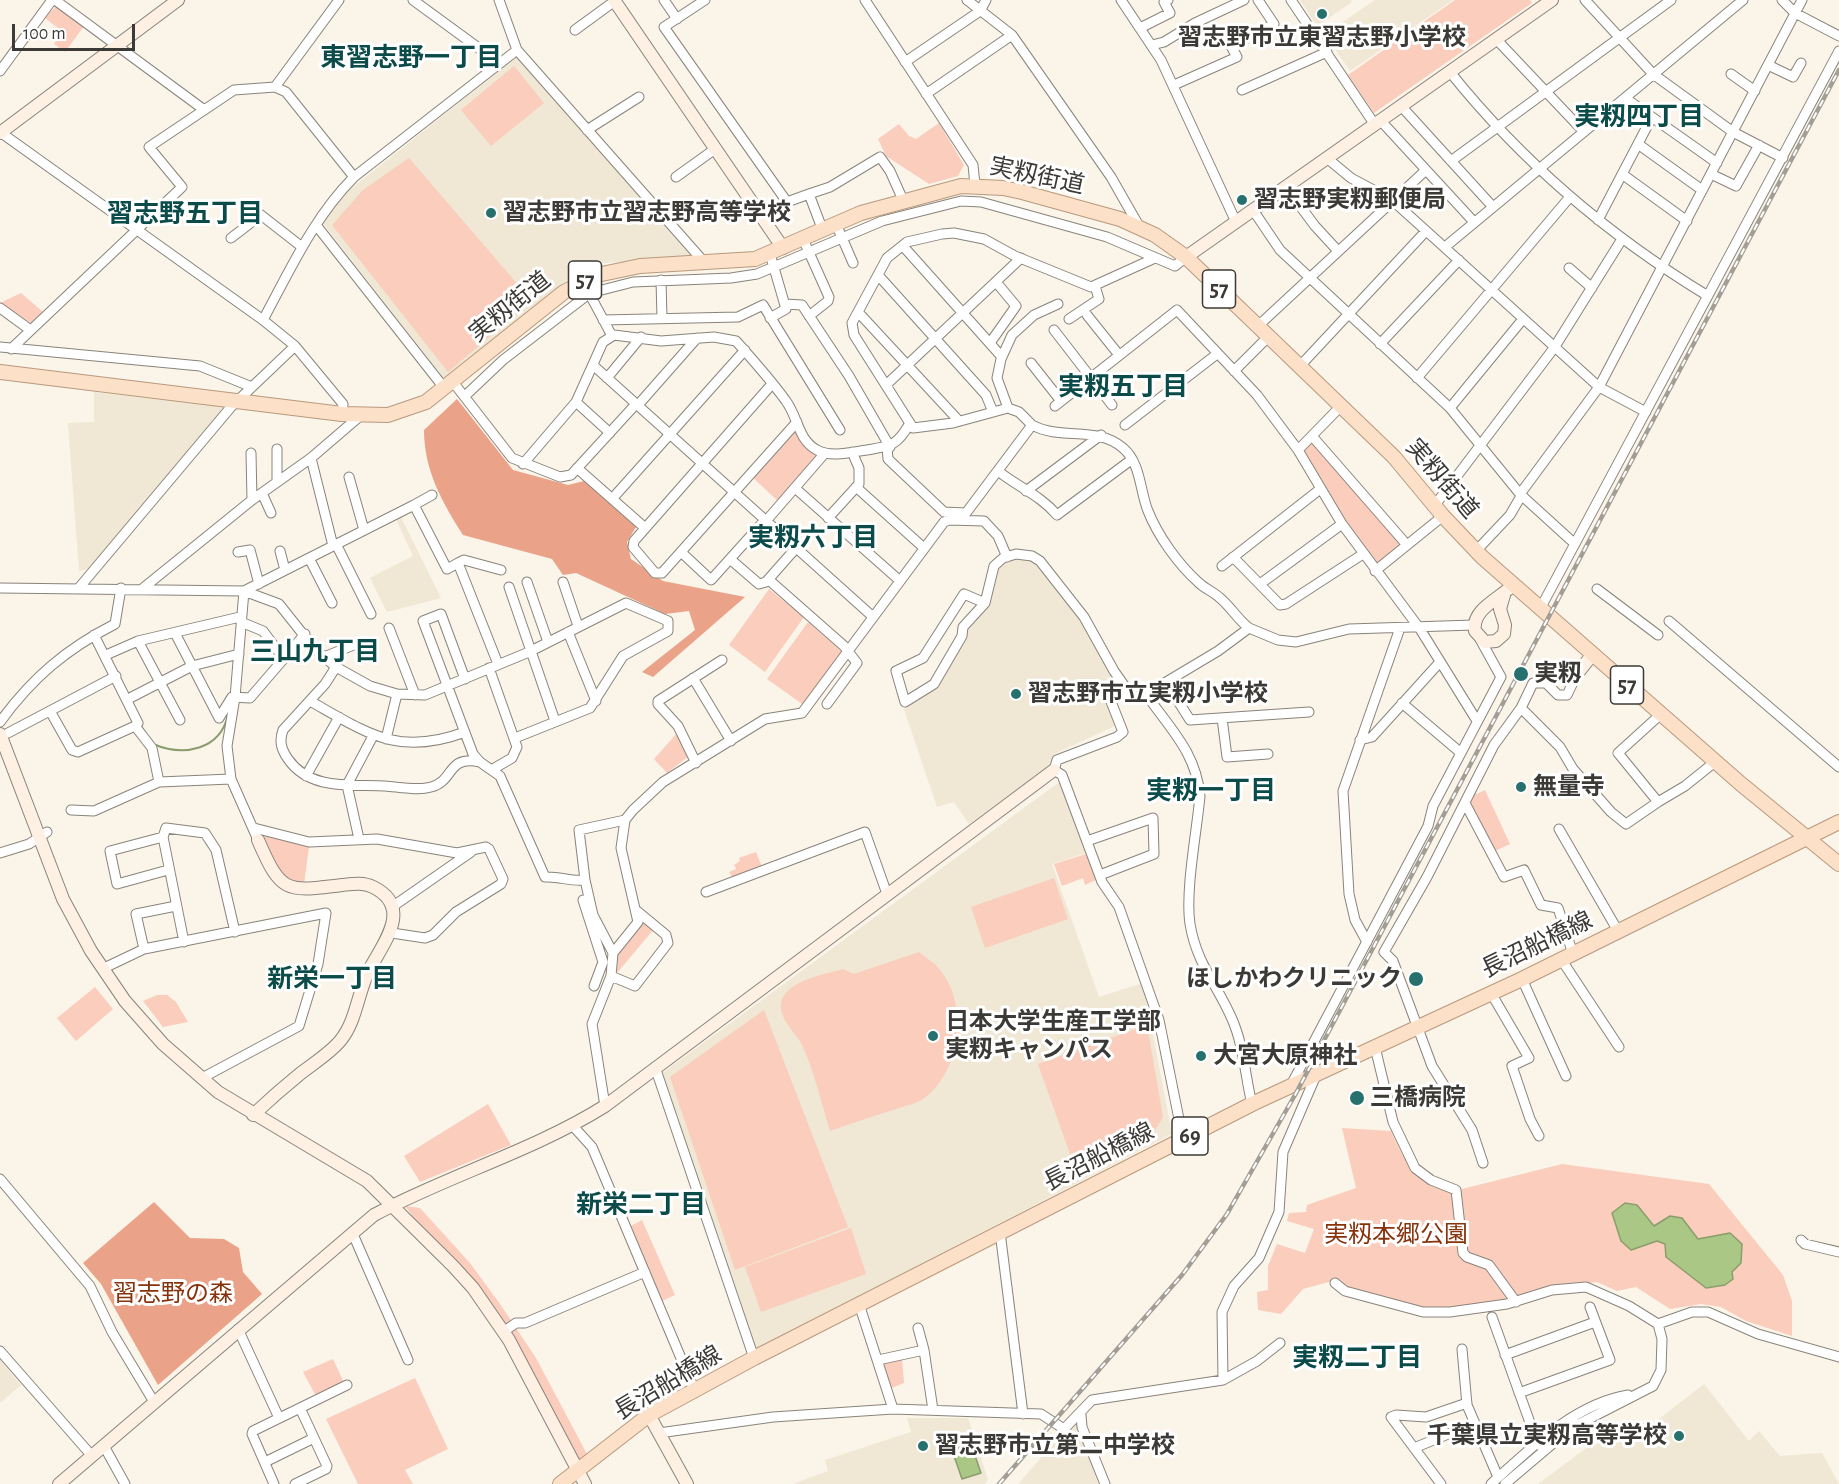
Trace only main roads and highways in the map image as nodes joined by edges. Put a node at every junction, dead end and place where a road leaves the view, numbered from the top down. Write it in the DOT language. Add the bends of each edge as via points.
graph roads {
  1 [pos="0,372"];
  2 [pos="1839,822"];
  3 [pos="1805,838"];
  4 [pos="1839,864"];
  5 [pos="560,1484"];
  1 -- 3 [label="main road, 実籾街道 / 57" via="360,416 388,415 411,409 449,385 564,292 585,280 620,269 741,261 770,254 822,231 839,231 903,200 942,189 975,185 1022,192 1138,226 1186,257 1394,457 1508,590 1540,609"];
  2 -- 3 [label="main road, 長沼船橋線 / 69"];
  3 -- 4 [label="main road, 実籾街道 / 57"];
  3 -- 5 [label="main road, 長沼船橋線 / 69" via="1522,979 1252,1104 694,1389 649,1415"];
}
